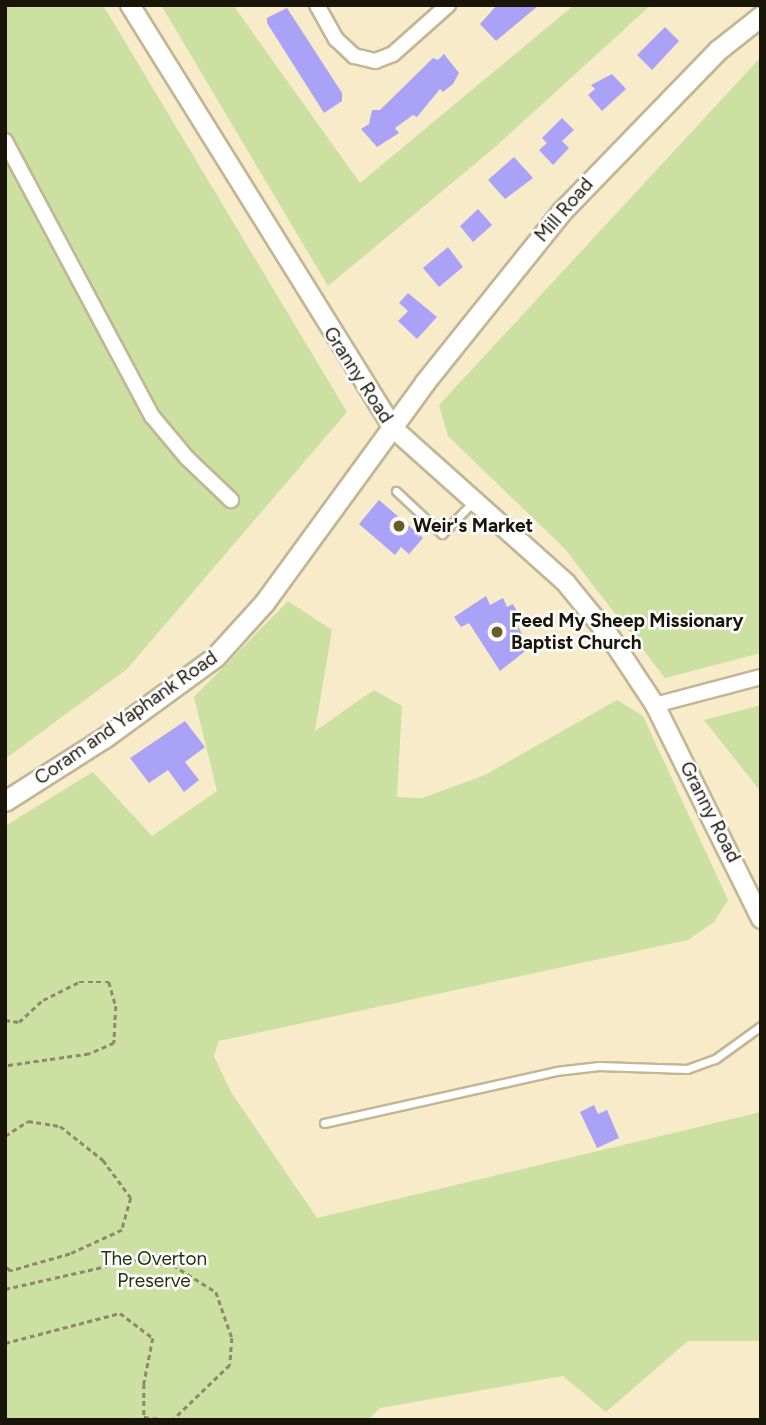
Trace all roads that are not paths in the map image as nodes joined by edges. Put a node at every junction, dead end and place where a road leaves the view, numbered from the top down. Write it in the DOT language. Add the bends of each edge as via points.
graph roads {
  1 [pos="130,5"];
  2 [pos="317,5"];
  3 [pos="448,5"];
  4 [pos="761,16"];
  5 [pos="5,141"];
  6 [pos="394,429"];
  7 [pos="396,491"];
  8 [pos="231,500"];
  9 [pos="474,501"];
  10 [pos="761,677"];
  11 [pos="655,705"];
  12 [pos="5,802"];
  13 [pos="761,919"];
  14 [pos="761,1026"];
  15 [pos="324,1123"];
  1 -- 6 [label="street, Granny Road"];
  2 -- 3 [label="street" via="336,39 354,56 375,61 393,54"];
  4 -- 6 [label="main road, Mill Road" via="718,50 561,212 425,382"];
  5 -- 8 [label="street" via="152,416"];
  6 -- 9 [label="street, Granny Road"];
  6 -- 12 [label="main road, Coram and Yaphank Road" via="264,603 215,657"];
  7 -- 9 [label="lane" via="442,534"];
  9 -- 11 [label="street, Granny Road" via="566,583"];
  10 -- 11 [label="street"];
  11 -- 13 [label="street, Granny Road"];
  14 -- 15 [label="lane" via="715,1059 687,1069 599,1066 556,1072"];
}
